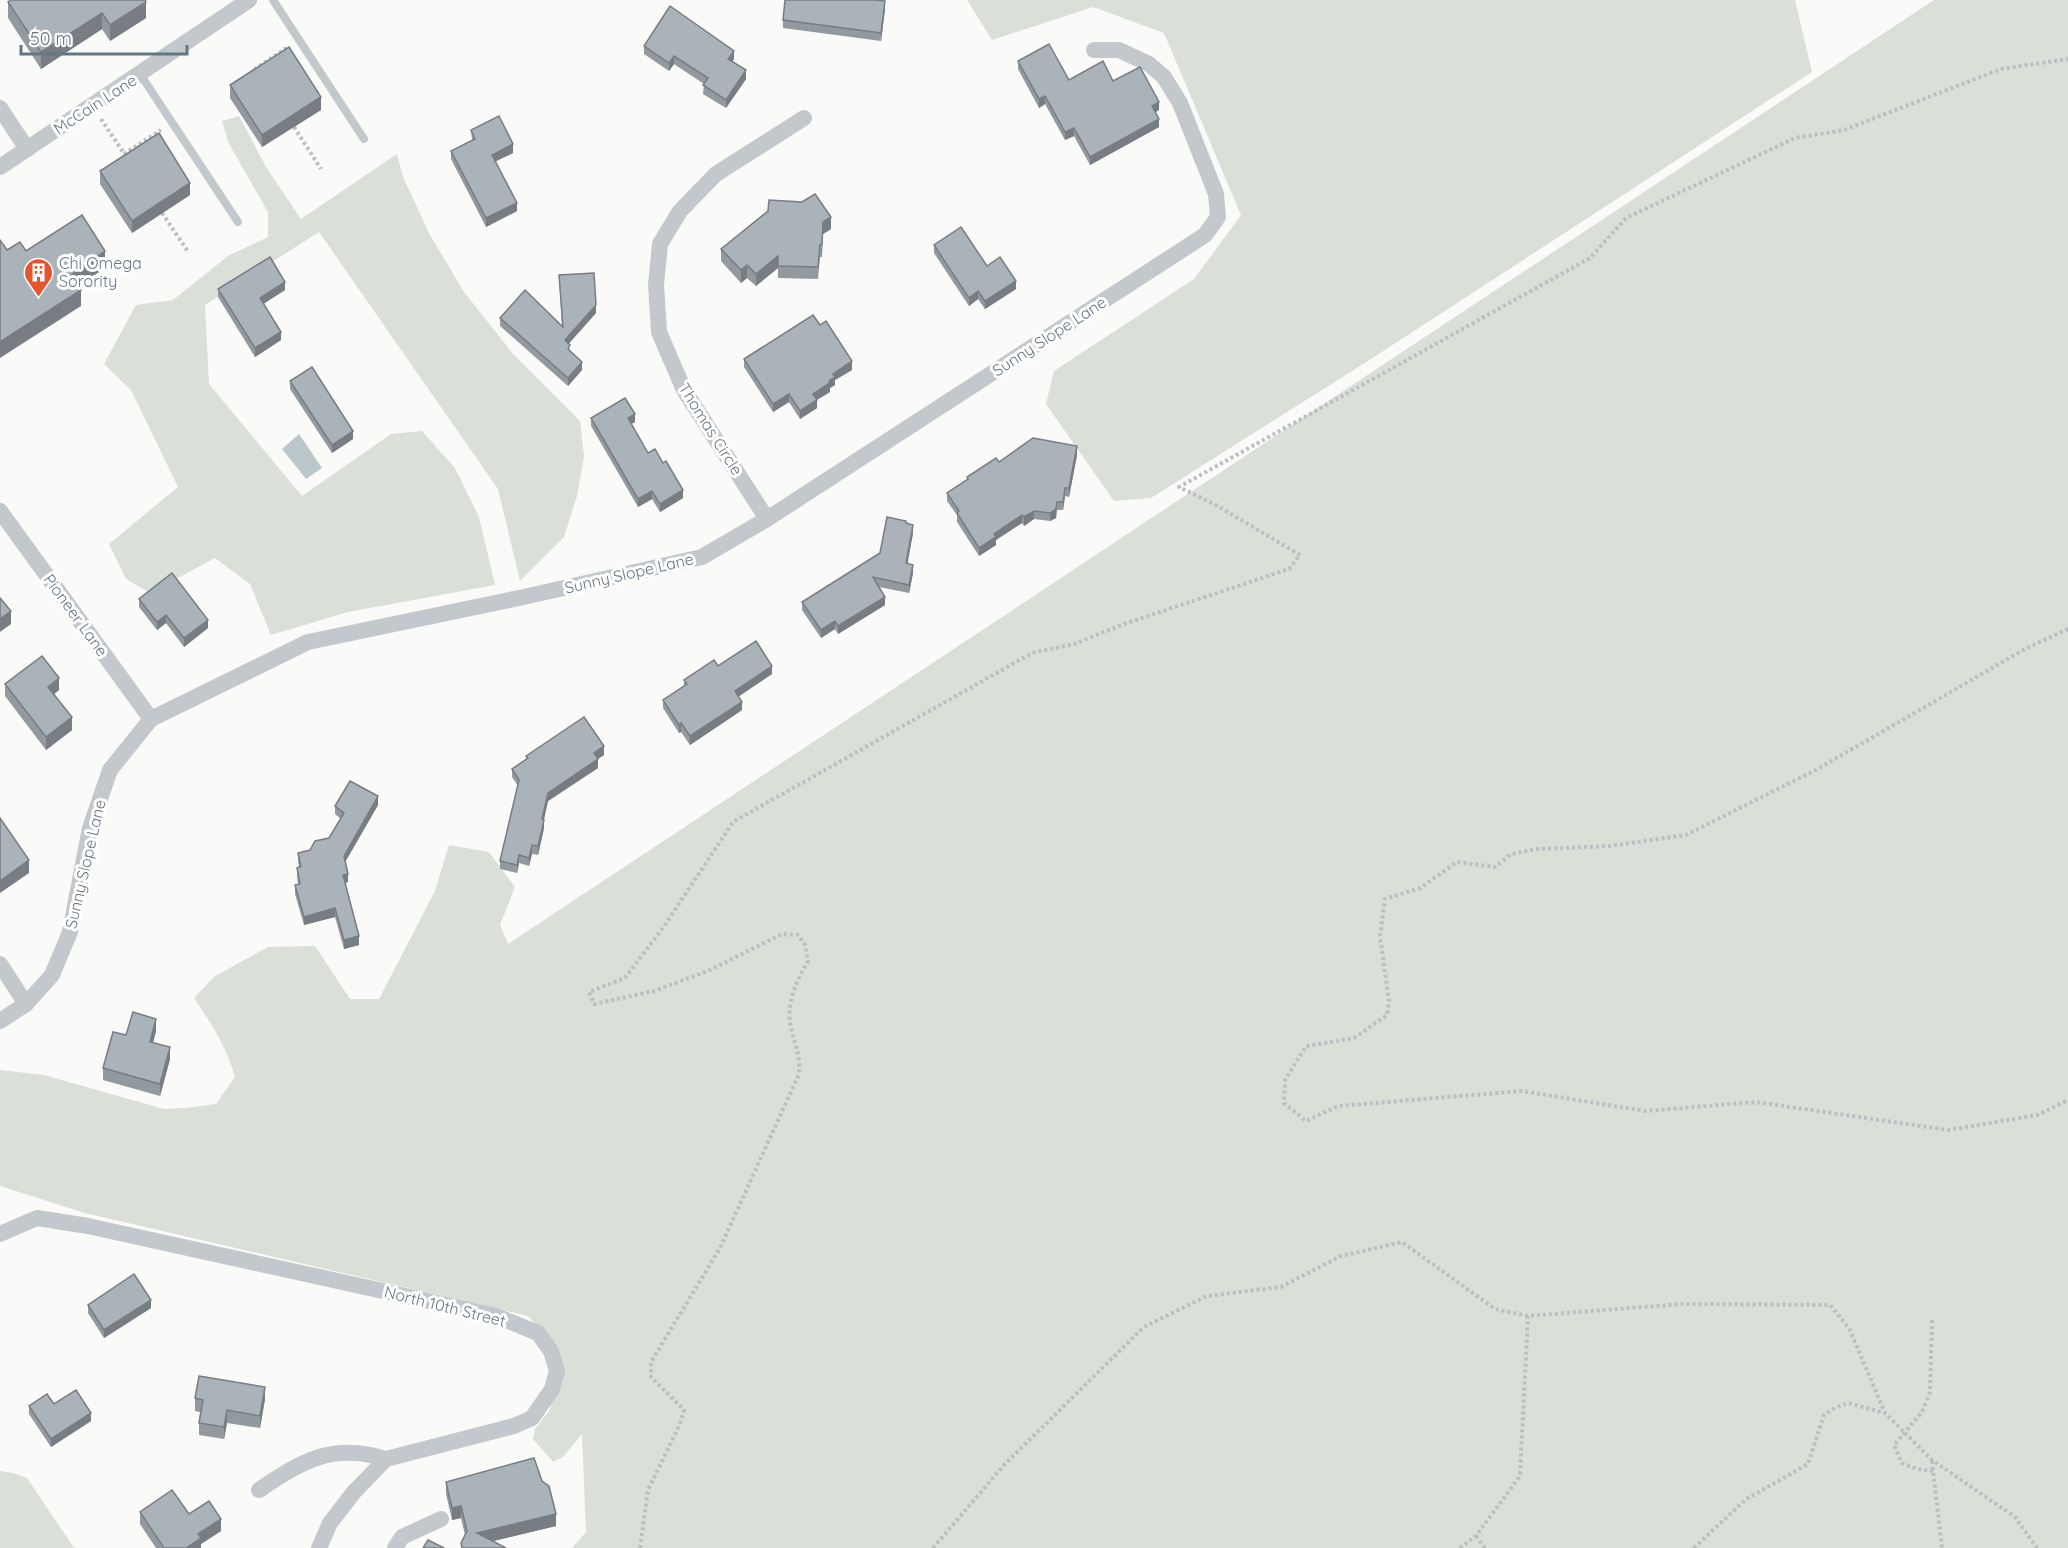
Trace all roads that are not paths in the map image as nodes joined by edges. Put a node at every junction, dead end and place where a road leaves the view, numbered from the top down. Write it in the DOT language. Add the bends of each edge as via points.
graph roads {
  1 [pos="249,0"];
  2 [pos="273,0"];
  3 [pos="1094,50"];
  4 [pos="140,74"];
  5 [pos="0,108"];
  6 [pos="804,118"];
  7 [pos="364,139"];
  8 [pos="27,149"];
  9 [pos="0,167"];
  10 [pos="238,222"];
  11 [pos="0,511"];
  12 [pos="767,519"];
  13 [pos="151,719"];
  14 [pos="0,964"];
  15 [pos="26,1004"];
  16 [pos="0,1021"];
  17 [pos="0,1234"];
  18 [pos="386,1459"];
  19 [pos="259,1490"];
  20 [pos="441,1519"];
  21 [pos="319,1548"];
  22 [pos="394,1548"];
  1 -- 4 [label="street, McCain Lane"];
  2 -- 7 [label="lane"];
  3 -- 12 [label="street, Sunny Slope Lane" via="1119,50 1149,64 1164,78 1180,103 1216,194 1218,217 1205,235"];
  4 -- 8 [label="street, McCain Lane"];
  4 -- 10 [label="lane"];
  5 -- 8 [label="street"];
  6 -- 12 [label="street, Thomas Circle" via="716,174 680,212 660,244 656,285 659,332 684,390"];
  8 -- 9 [label="street, McCain Lane"];
  11 -- 13 [label="street, Pioneer Lane"];
  12 -- 13 [label="street, Sunny Slope Lane" via="702,557 308,642"];
  13 -- 15 [label="street, Sunny Slope Lane" via="110,770 90,828 70,932 52,975"];
  14 -- 15 [label="street"];
  15 -- 16 [label="street, Sunny Slope Lane"];
  17 -- 18 [label="street, North 10th Street" via="37,1218 88,1226 496,1316 538,1333 551,1351 557,1371 552,1389 532,1418"];
  18 -- 19 [label="street" via="367,1453 336,1452 293,1467"];
  18 -- 21 [label="street" via="330,1523"];
  20 -- 22 [label="street" via="402,1538"];
}
